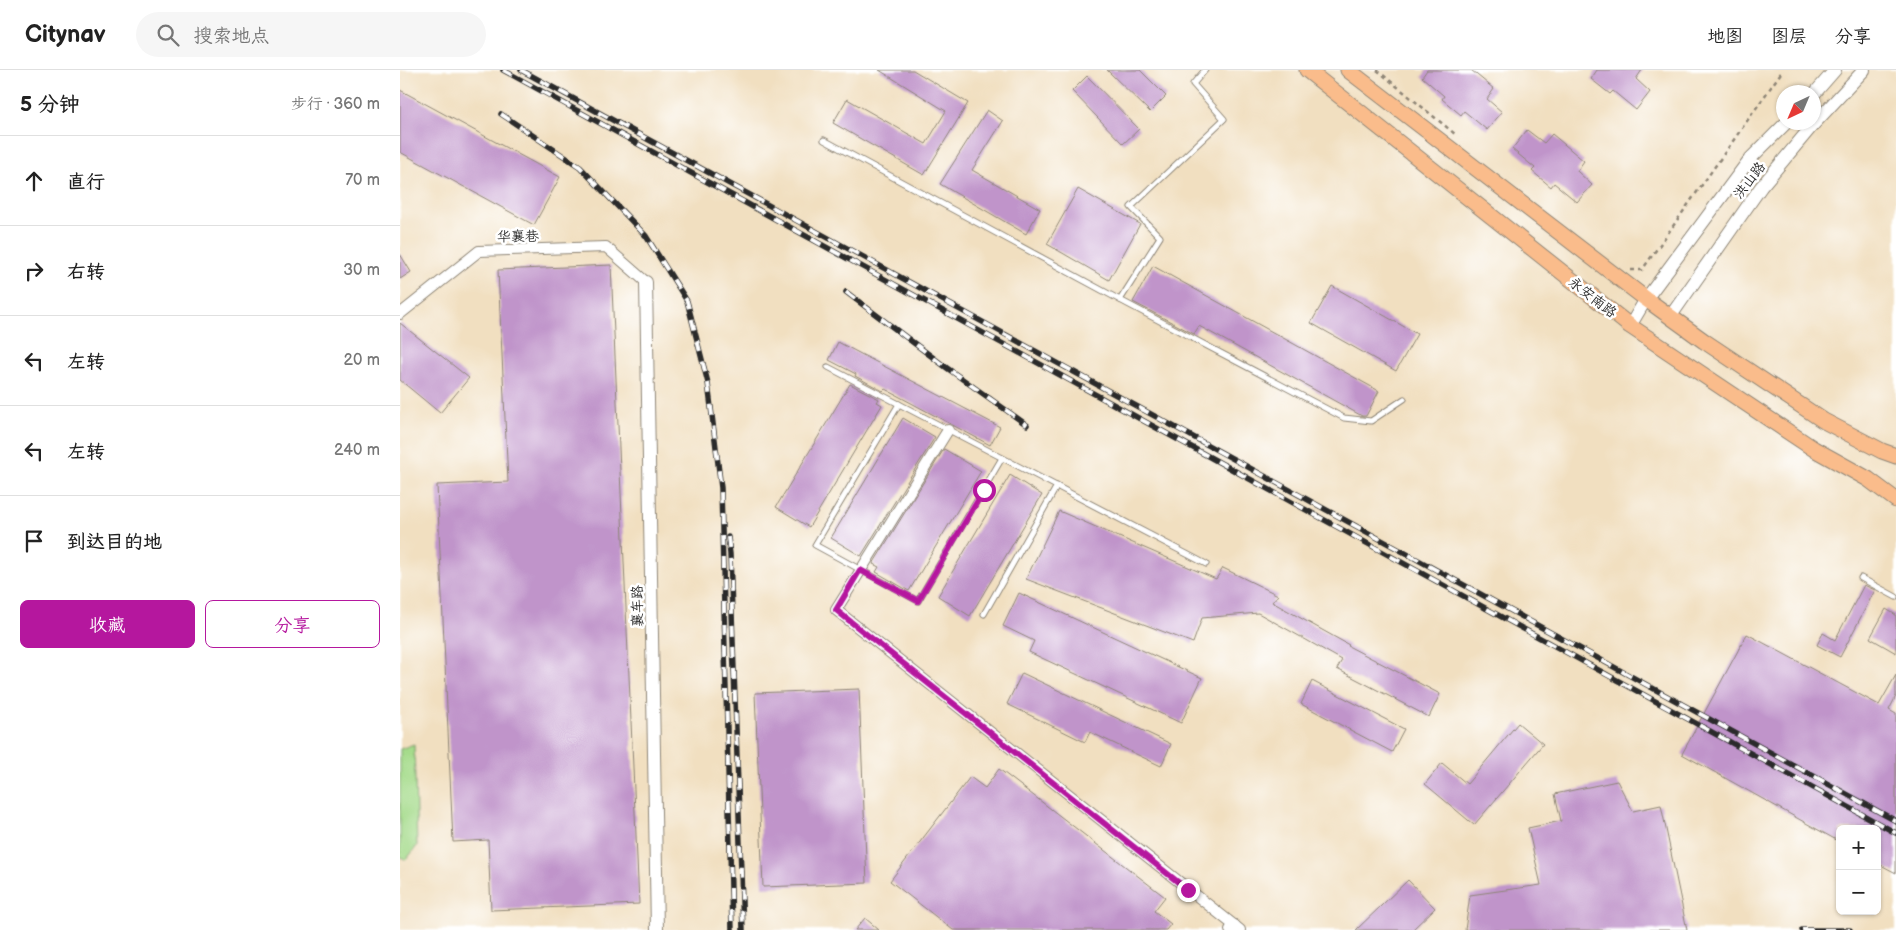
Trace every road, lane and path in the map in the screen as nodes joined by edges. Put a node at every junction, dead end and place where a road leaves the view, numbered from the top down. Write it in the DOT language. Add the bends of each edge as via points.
graph roads {
  1 [pos="1206,70"];
  2 [pos="1307,70"];
  3 [pos="1348,70"];
  4 [pos="1783,70"];
  5 [pos="1835,70"];
  6 [pos="1864,70"];
  7 [pos="1821,86"];
  8 [pos="1779,130"];
  9 [pos="824,140"];
  10 [pos="1625,271"];
  11 [pos="646,282"];
  12 [pos="1646,299"];
  13 [pos="1120,300"];
  14 [pos="400,314"];
  15 [pos="1670,316"];
  16 [pos="1630,326"];
  17 [pos="828,367"];
  18 [pos="1404,399"];
  19 [pos="899,404"];
  20 [pos="948,430"];
  21 [pos="1891,455"];
  22 [pos="1002,458"];
  23 [pos="1868,479"];
  24 [pos="1057,486"];
  25 [pos="1896,494"];
  26 [pos="1896,500"];
  27 [pos="1206,564"];
  28 [pos="860,570"];
  29 [pos="1861,578"];
  30 [pos="1896,597"];
  31 [pos="984,614"];
  32 [pos="1235,929"];
  33 [pos="657,930"];
  1 -- 13 [label="lane" via="1193,84 1224,119 1131,207 1160,237"];
  2 -- 16 [label="main road, 永安南路"];
  3 -- 12 [label="main road"];
  4 -- 10 [label="path" via="1642,270"];
  5 -- 7 [label="street"];
  6 -- 15 [label="street, 洪山路" via="1761,186"];
  8 -- 12 [label="street, 洪山路" via="1750,159"];
  9 -- 13 [label="lane"];
  11 -- 14 [label="street, 华襄巷" via="606,248 479,251"];
  11 -- 33 [label="street, 襄车路"];
  12 -- 15 [label="main road"];
  12 -- 16 [label="street, 洪山路"];
  13 -- 18 [label="lane" via="1344,418 1371,421"];
  15 -- 21 [label="main road" via="1824,421"];
  16 -- 23 [label="main road, 永安南路" via="1814,450"];
  17 -- 19 [label="lane"];
  19 -- 20 [label="lane"];
  19 -- 28 [label="lane" via="815,545"];
  20 -- 22 [label="lane"];
  20 -- 28 [label="street"];
  22 -- 24 [label="lane"];
  22 -- 28 [label="lane" via="918,601"];
  23 -- 25 [label="main road"];
  23 -- 26 [label="main road, 永安南路"];
  24 -- 27 [label="lane"];
  24 -- 31 [label="lane"];
  28 -- 32 [label="street" via="836,610"];
  29 -- 30 [label="lane"];
}
